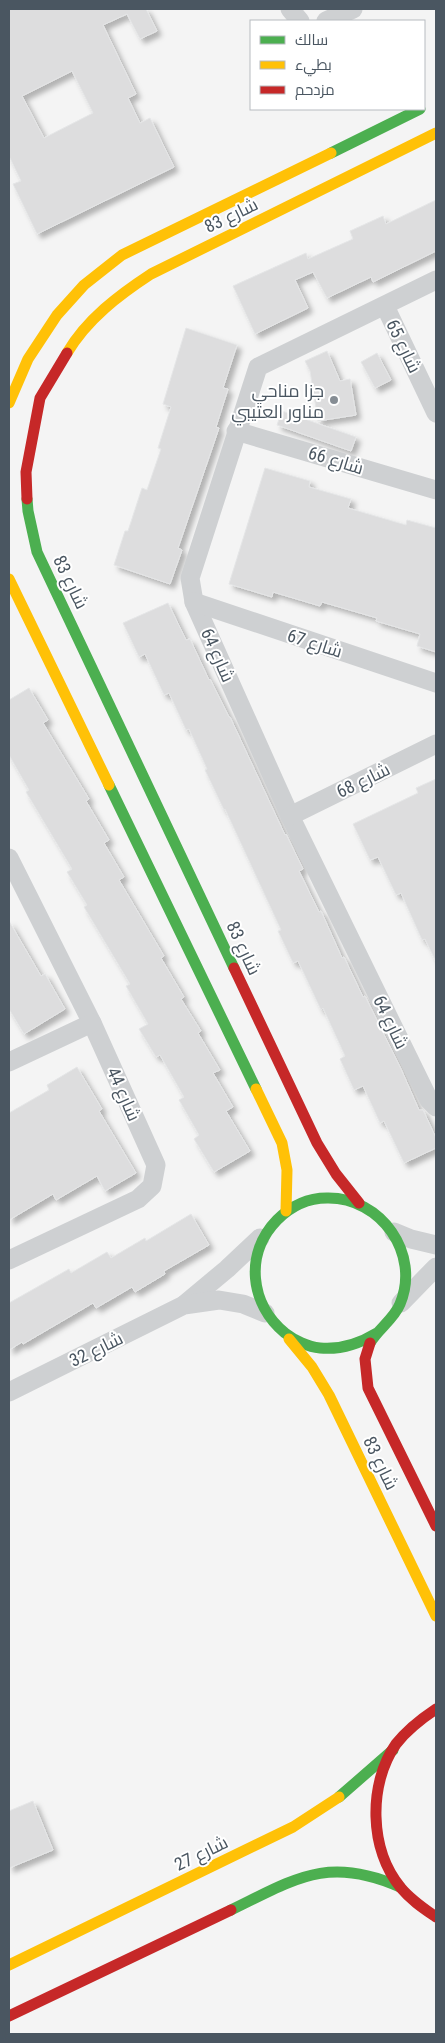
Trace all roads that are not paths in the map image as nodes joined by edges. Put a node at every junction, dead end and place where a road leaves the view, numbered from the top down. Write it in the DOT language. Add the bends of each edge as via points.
graph roads {
  1 [pos="290,9"];
  2 [pos="353,9"];
  3 [pos="299,20"];
  4 [pos="328,20"];
  5 [pos="416,110"];
  6 [pos="436,133"];
  7 [pos="436,280"];
  8 [pos="385,306"];
  9 [pos="9,403"];
  10 [pos="436,413"];
  11 [pos="236,431"];
  12 [pos="436,490"];
  13 [pos="9,579"];
  14 [pos="194,602"];
  15 [pos="436,683"];
  16 [pos="436,744"];
  17 [pos="290,816"];
  18 [pos="9,858"];
  19 [pos="92,1023"];
  20 [pos="9,1062"];
  21 [pos="436,1107"];
  22 [pos="359,1203"];
  23 [pos="286,1211"];
  24 [pos="266,1231"];
  25 [pos="394,1232"];
  26 [pos="436,1245"];
  27 [pos="9,1260"];
  28 [pos="436,1267"];
  29 [pos="400,1304"];
  30 [pos="184,1305"];
  31 [pos="265,1313"];
  32 [pos="283,1333"];
  33 [pos="377,1333"];
  34 [pos="9,1392"];
  35 [pos="436,1526"];
  36 [pos="436,1616"];
  37 [pos="436,1695"];
  38 [pos="436,1709"];
  39 [pos="422,1718"];
  40 [pos="393,1750"];
  41 [pos="400,1887"];
  42 [pos="435,1917"];
  43 [pos="9,1965"];
  44 [pos="9,2016"];
  1 -- 3 [label="street"];
  2 -- 4 [label="street"];
  5 -- 9 [label="street, شارع 83" via="122,255 84,285 57,315 28,358"];
  6 -- 22 [label="street, شارع 83" via="151,274 116,297 75,339 40,398 26,472 28,511 37,552 317,1143"];
  7 -- 8 [label="street, شارع 64"];
  8 -- 10 [label="street, شارع 65"];
  8 -- 11 [label="street, شارع 64" via="258,367"];
  11 -- 12 [label="street, شارع 66"];
  11 -- 14 [label="street, شارع 64" via="190,578"];
  13 -- 23 [label="street" via="282,1143 287,1170"];
  14 -- 15 [label="street, شارع 67"];
  14 -- 17 [label="street, شارع 64"];
  16 -- 17 [label="street, شارع 68"];
  17 -- 21 [label="street, شارع 64" via="429,1100"];
  18 -- 19 [label="street, شارع 44"];
  19 -- 20 [label="street"];
  19 -- 27 [label="street, شارع 44" via="156,1165 152,1186 138,1200"];
  22 -- 23 [label="street" via="334,1197 309,1200"];
  22 -- 25 [label="street" via="378,1215"];
  23 -- 24 [label="street"];
  24 -- 30 [label="street, شارع 32"];
  24 -- 31 [label="street" via="254,1263 254,1280"];
  25 -- 26 [label="street"];
  25 -- 29 [label="street" via="406,1267"];
  28 -- 29 [label="street"];
  29 -- 33 [label="street"];
  30 -- 31 [label="street, شارع 32" via="219,1300 243,1304"];
  30 -- 34 [label="street, شارع 32"];
  31 -- 32 [label="street"];
  32 -- 33 [label="street" via="298,1342 330,1349 354,1345"];
  32 -- 36 [label="street, شارع 83" via="312,1364 329,1391"];
  33 -- 35 [label="street, شارع 83" via="366,1352 366,1382"];
  37 -- 39 [label="street"];
  38 -- 39 [label="street"];
  39 -- 40 [label="street"];
  40 -- 41 [label="street" via="379,1784 375,1820 383,1855"];
  40 -- 43 [label="street, شارع 27" via="343,1795 293,1827"];
  41 -- 42 [label="street"];
  41 -- 44 [label="street" via="360,1872 339,1870 297,1878"];
}
